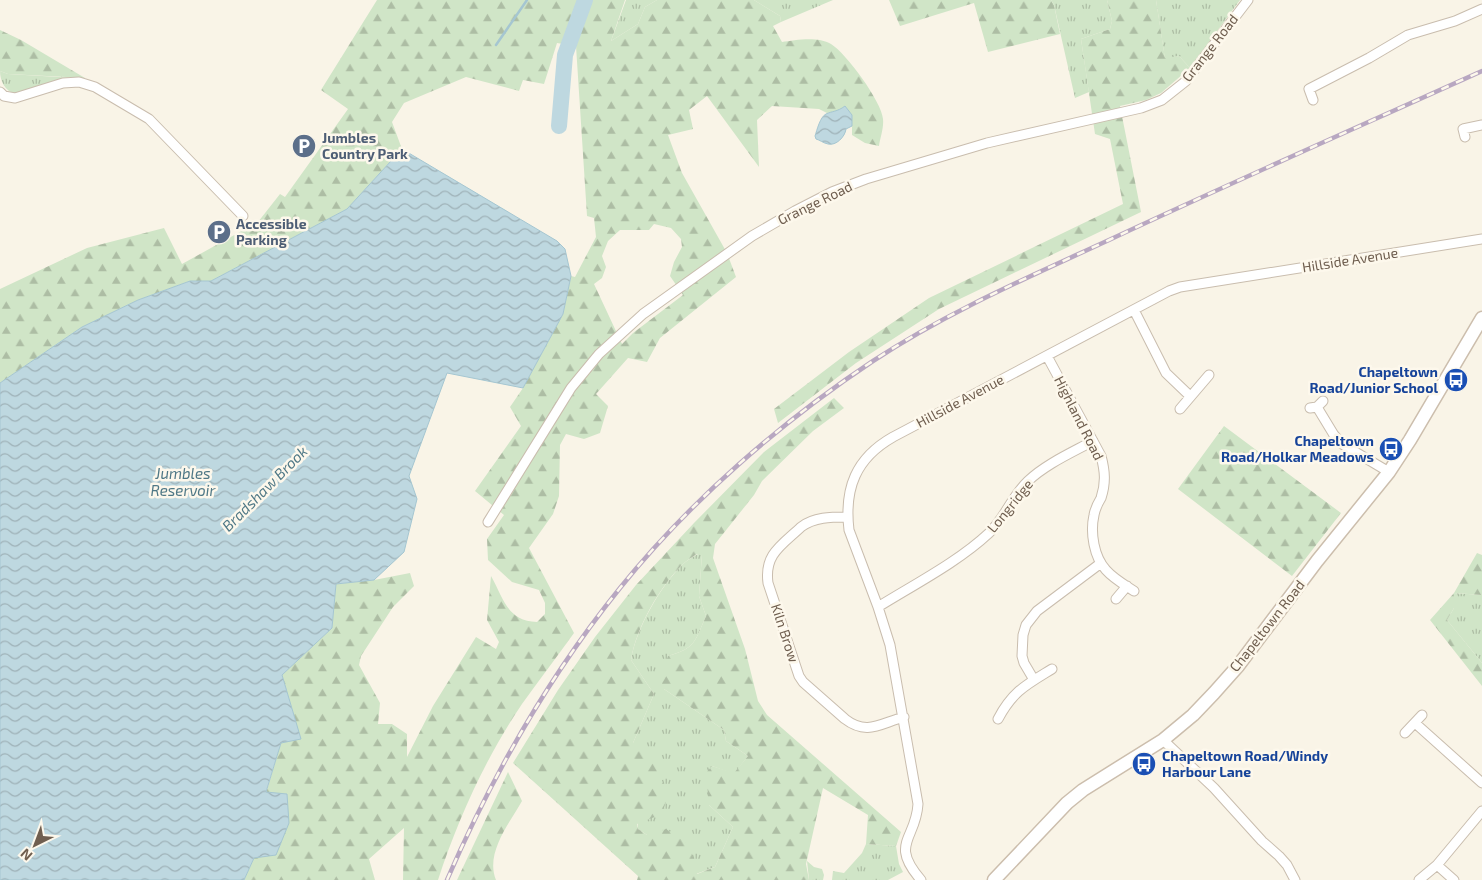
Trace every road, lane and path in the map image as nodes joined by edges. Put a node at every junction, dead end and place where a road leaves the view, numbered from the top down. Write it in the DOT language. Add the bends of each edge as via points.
graph roads {
  1 [pos="1248,0"];
  2 [pos="1482,9"];
  3 [pos="0,92"];
  4 [pos="1313,100"];
  5 [pos="1482,125"];
  6 [pos="1465,137"];
  7 [pos="243,216"];
  8 [pos="1482,239"];
  9 [pos="1134,310"];
  10 [pos="1482,318"];
  11 [pos="1047,356"];
  12 [pos="1208,375"];
  13 [pos="1190,396"];
  14 [pos="1317,405"];
  15 [pos="1180,409"];
  16 [pos="1093,441"];
  17 [pos="1389,472"];
  18 [pos="847,517"];
  19 [pos="488,522"];
  20 [pos="1100,563"];
  21 [pos="1116,600"];
  22 [pos="878,607"];
  23 [pos="1052,669"];
  24 [pos="1034,680"];
  25 [pos="1422,714"];
  26 [pos="904,717"];
  27 [pos="998,719"];
  28 [pos="1415,723"];
  29 [pos="1405,733"];
  30 [pos="1163,740"];
  31 [pos="1482,783"];
  32 [pos="1482,811"];
  33 [pos="1437,866"];
  34 [pos="921,880"];
  35 [pos="994,880"];
  36 [pos="1295,880"];
  37 [pos="1419,880"];
  38 [pos="1454,880"];
  1 -- 19 [label="street, Grange Road" via="1186,81 1162,100 1131,111 972,147 866,179 795,211 727,253 643,314 599,354 571,388"];
  2 -- 4 [label="street" via="1408,35 1309,89"];
  3 -- 7 [label="street" via="16,98 63,83 79,82 95,87 149,118"];
  5 -- 6 [label="street" via="1464,129"];
  8 -- 9 [label="street, Hillside Avenue" via="1180,287"];
  9 -- 11 [label="street, Hillside Avenue"];
  9 -- 13 [label="street" via="1166,373"];
  10 -- 17 [label="main road, Chapeltown Road"];
  11 -- 16 [label="street, Highland Road"];
  11 -- 18 [label="street, Hillside Avenue" via="876,448 854,475"];
  12 -- 13 [label="street"];
  13 -- 15 [label="street"];
  14 -- 17 [label="street" via="1342,444"];
  16 -- 20 [label="street, Highland Road" via="1104,468 1104,487 1092,524"];
  16 -- 22 [label="street, Longridge" via="1028,481 996,526 971,548"];
  17 -- 30 [label="main road, Chapeltown Road" via="1232,673 1209,699"];
  18 -- 22 [label="street, Hillside Avenue" via="851,538"];
  18 -- 26 [label="street, Kiln Brow" via="827,517 801,527 770,557 768,583 803,682 860,728 878,727"];
  20 -- 21 [label="street" via="1130,589"];
  20 -- 24 [label="street" via="1037,611 1026,625 1022,656"];
  22 -- 26 [label="street, Hillside Avenue" via="890,645"];
  23 -- 24 [label="street"];
  24 -- 27 [label="street" via="1014,694"];
  25 -- 28 [label="street"];
  26 -- 34 [label="street, Hillside Avenue" via="918,804 905,854"];
  28 -- 29 [label="street"];
  28 -- 31 [label="street"];
  30 -- 35 [label="main road, Chapeltown Road" via="1067,803"];
  30 -- 36 [label="street" via="1279,856"];
  32 -- 33 [label="street"];
  33 -- 37 [label="street"];
  33 -- 38 [label="street"];
}
